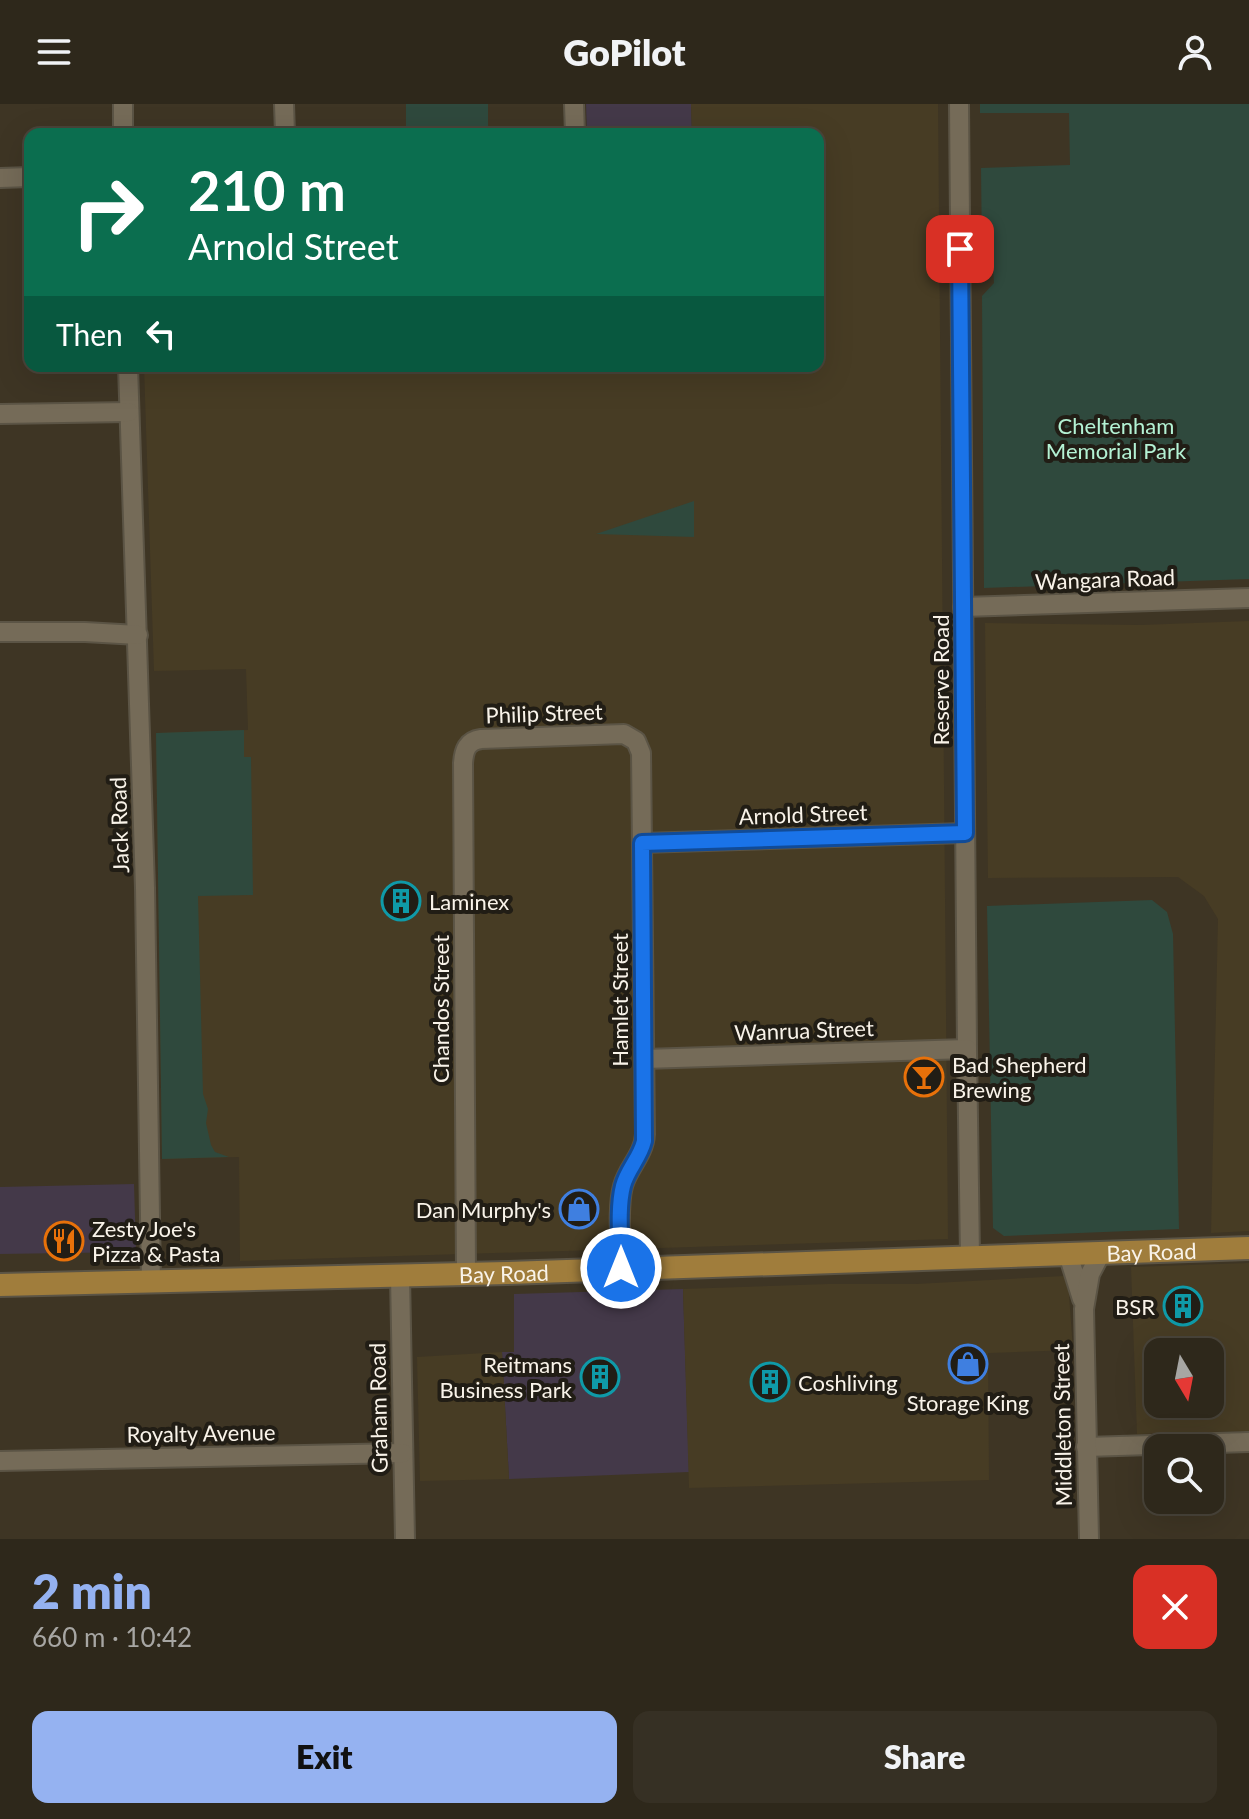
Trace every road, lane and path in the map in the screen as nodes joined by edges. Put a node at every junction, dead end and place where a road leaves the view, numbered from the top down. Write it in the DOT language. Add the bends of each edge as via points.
graph roads {
  1 [pos="123,104"];
  2 [pos="284,104"];
  3 [pos="574,104"];
  4 [pos="959,104"];
  5 [pos="123,128"];
  6 [pos="285,128"];
  7 [pos="575,128"];
  8 [pos="24,177"];
  9 [pos="0,178"];
  10 [pos="128,372"];
  11 [pos="129,412"];
  12 [pos="0,414"];
  13 [pos="1249,598"];
  14 [pos="963,607"];
  15 [pos="138,630"];
  16 [pos="0,632"];
  17 [pos="624,734"];
  18 [pos="467,746"];
  19 [pos="965,833"];
  20 [pos="642,843"];
  21 [pos="967,1049"];
  22 [pos="644,1059"];
  23 [pos="1249,1248"];
  24 [pos="1101,1253"];
  25 [pos="1068,1254"];
  26 [pos="970,1257"];
  27 [pos="621,1268"];
  28 [pos="466,1273"];
  29 [pos="400,1276"];
  30 [pos="151,1282"];
  31 [pos="0,1285"];
  32 [pos="1084,1309"];
  33 [pos="1249,1442"];
  34 [pos="1086,1447"];
  35 [pos="403,1453"];
  36 [pos="0,1461"];
  37 [pos="405,1539"];
  38 [pos="1089,1539"];
  1 -- 5 [label="street"];
  2 -- 6 [label="street"];
  3 -- 7 [label="street"];
  4 -- 14 [label="street, Reserve Road"];
  8 -- 9 [label="street"];
  10 -- 11 [label="street, Jack Road"];
  11 -- 12 [label="street"];
  11 -- 15 [label="street, Jack Road"];
  13 -- 14 [label="street, Wangara Road"];
  14 -- 19 [label="street, Reserve Road"];
  15 -- 16 [label="street"];
  15 -- 30 [label="street, Jack Road"];
  17 -- 18 [label="street, Philip Street" via="481,739"];
  17 -- 20 [label="street, Hamlet Street" via="641,749"];
  18 -- 28 [label="street, Chandos Street"];
  19 -- 20 [label="street, Arnold Street"];
  19 -- 21 [label="street, Reserve Road"];
  20 -- 22 [label="street, Hamlet Street"];
  21 -- 22 [label="street, Wanrua Street"];
  21 -- 26 [label="street, Reserve Road"];
  22 -- 27 [label="street, Hamlet Street" via="644,1141 622,1190"];
  23 -- 24 [label="main road, Bay Road"];
  24 -- 25 [label="main road, Bay Road"];
  24 -- 32 [label="street, Middleton Street" via="1090,1274"];
  25 -- 26 [label="main road, Bay Road"];
  25 -- 32 [label="street, Middleton Street"];
  26 -- 27 [label="main road, Bay Road"];
  27 -- 28 [label="main road, Bay Road"];
  28 -- 29 [label="main road, Bay Road"];
  29 -- 30 [label="main road, Bay Road"];
  29 -- 35 [label="street, Graham Road"];
  30 -- 31 [label="main road, Bay Road"];
  32 -- 34 [label="street, Middleton Street"];
  33 -- 34 [label="street"];
  34 -- 38 [label="street, Middleton Street"];
  35 -- 36 [label="street, Royalty Avenue"];
  35 -- 37 [label="street, Graham Road"];
}
